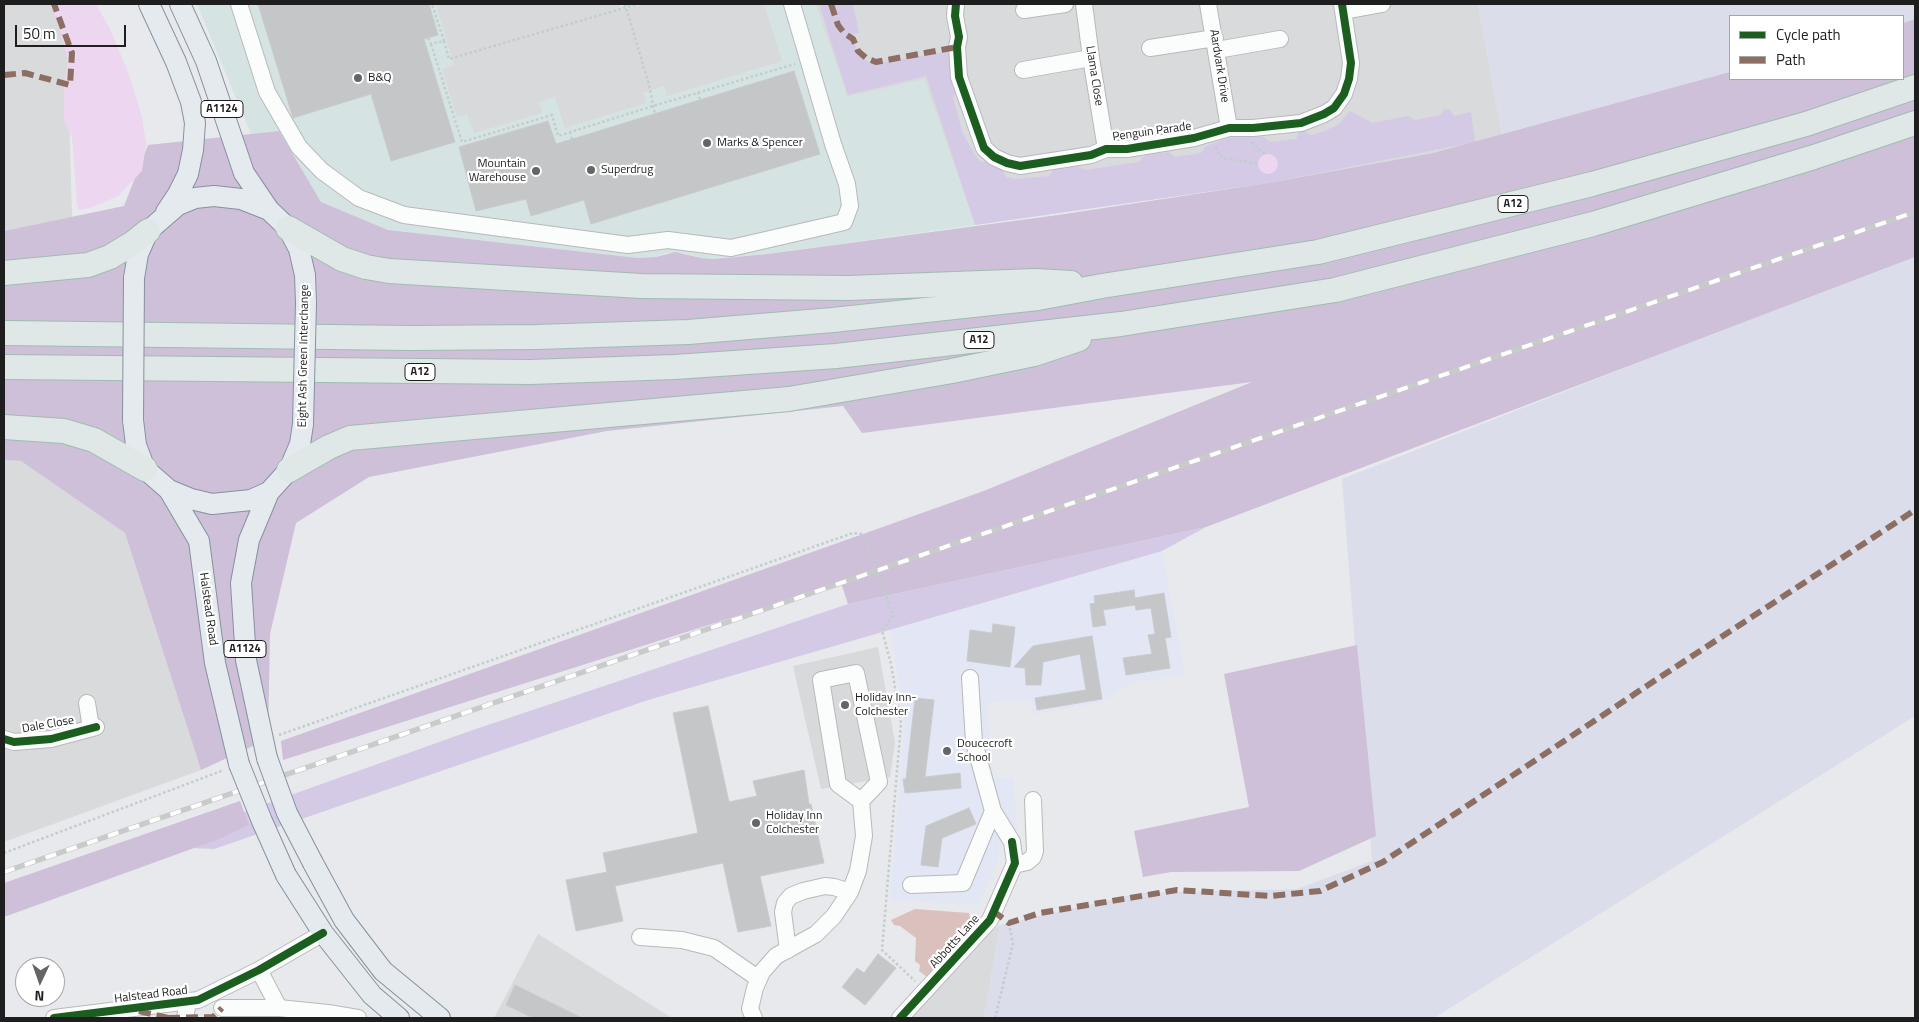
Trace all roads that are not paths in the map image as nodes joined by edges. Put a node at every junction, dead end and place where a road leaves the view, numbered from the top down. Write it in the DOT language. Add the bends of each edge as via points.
graph roads {
  1 [pos="149,4"];
  2 [pos="180,4"];
  3 [pos="239,4"];
  4 [pos="792,4"];
  5 [pos="956,4"];
  6 [pos="1065,4"];
  7 [pos="1084,4"];
  8 [pos="1208,4"];
  9 [pos="1382,4"];
  10 [pos="1343,7"];
  11 [pos="1024,10"];
  12 [pos="1280,39"];
  13 [pos="1216,44"];
  14 [pos="1150,48"];
  15 [pos="1091,58"];
  16 [pos="1023,70"];
  17 [pos="1915,87"];
  18 [pos="1915,123"];
  19 [pos="1229,128"];
  20 [pos="1106,149"];
  21 [pos="269,210"];
  22 [pos="155,225"];
  23 [pos="288,228"];
  24 [pos="4,273"];
  25 [pos="1102,286"];
  26 [pos="1121,324"];
  27 [pos="4,333"];
  28 [pos="4,367"];
  29 [pos="4,427"];
  30 [pos="145,468"];
  31 [pos="289,470"];
  32 [pos="168,490"];
  33 [pos="269,492"];
  34 [pos="970,678"];
  35 [pos="87,703"];
  36 [pos="4,739"];
  37 [pos="1033,800"];
  38 [pos="861,801"];
  39 [pos="993,811"];
  40 [pos="1014,865"];
  41 [pos="911,885"];
  42 [pos="850,892"];
  43 [pos="324,933"];
  44 [pos="640,937"];
  45 [pos="788,950"];
  46 [pos="258,970"];
  47 [pos="759,978"];
  48 [pos="188,1002"];
  49 [pos="222,1008"];
  50 [pos="279,1008"];
  51 [pos="54,1018"];
  52 [pos="185,1018"];
  53 [pos="358,1018"];
  54 [pos="399,1018"];
  55 [pos="440,1018"];
  56 [pos="754,1018"];
  57 [pos="900,1018"];
  1 -- 22 [label="main road, A1124" via="176,62 195,123 194,150 188,174"];
  2 -- 21 [label="main road, A1124" via="206,61 244,173"];
  3 -- 4 [label="street" via="268,92 300,147 322,170 359,198 404,215 628,245 668,240 731,248 844,222 850,206 847,184"];
  5 -- 20 [label="street, Penguin Parade" via="959,77 984,148 994,157 1020,166 1091,155"];
  6 -- 11 [label="street"];
  7 -- 15 [label="street, Llama Close"];
  8 -- 13 [label="street, Aardvark Drive"];
  9 -- 10 [label="street"];
  10 -- 19 [label="street, Penguin Parade" via="1349,79 1334,108 1301,123"];
  12 -- 13 [label="street"];
  13 -- 14 [label="street"];
  13 -- 19 [label="street, Aardvark Drive"];
  15 -- 16 [label="street"];
  15 -- 20 [label="street, Llama Close"];
  17 -- 25 [label="highway, A12" via="1806,124 1592,184 1327,250"];
  18 -- 26 [label="highway, A12" via="1593,224 1344,288"];
  19 -- 20 [label="street, Penguin Parade" via="1194,138 1127,149"];
  21 -- 22 [label="main road, Eight Ash Green Interchange" via="241,199 195,198 178,205"];
  21 -- 23 [label="main road, Eight Ash Green Interchange"];
  22 -- 24 [label="highway" via="110,257 88,265"];
  22 -- 30 [label="main road, Eight Ash Green Interchange, bridge" via="138,254 134,278 132,420 136,445"];
  23 -- 25 [label="highway, A12" via="342,259 390,271 650,286 858,288 1035,281"];
  23 -- 31 [label="main road, Eight Ash Green Interchange, bridge" via="299,249 306,303 304,424"];
  25 -- 27 [label="highway, A12" via="1038,298 688,332 411,338"];
  26 -- 28 [label="highway, A12" via="836,356 636,368 406,372"];
  26 -- 31 [label="highway, A12" via="1034,354 952,372 789,399 350,438"];
  29 -- 30 [label="highway" via="64,431 94,440"];
  30 -- 32 [label="main road, Eight Ash Green Interchange"];
  31 -- 33 [label="main road, Eight Ash Green Interchange"];
  32 -- 33 [label="main road, Eight Ash Green Interchange" via="212,504 251,500"];
  32 -- 43 [label="main road, Halstead Road / A1124, bridge" via="199,541 215,663 240,764 286,875"];
  33 -- 55 [label="main road, A1124, bridge" via="249,540 241,583 246,660 267,758 287,813 344,920 383,971"];
  34 -- 39 [label="street" via="974,742"];
  35 -- 36 [label="street, Dale Close" via="93,728 52,738 14,742"];
  37 -- 40 [label="street" via="1035,851 1027,862"];
  38 -- 38 [label="street" via="880,782 856,673 821,680 838,784"];
  38 -- 42 [label="street" via="864,836 858,871"];
  39 -- 40 [label="street, Abbotts Lane" via="1012,842"];
  39 -- 41 [label="street" via="963,883"];
  40 -- 57 [label="street, Abbotts Lane" via="990,920"];
  42 -- 45 [label="street" via="834,916 816,934"];
  42 -- 45 [label="street" via="825,886 791,896 785,902 783,912"];
  43 -- 46 [label="street, Halstead Road"];
  43 -- 54 [label="main road, A1124" via="372,995"];
  44 -- 47 [label="street" via="682,940 714,948"];
  45 -- 47 [label="street" via="776,956"];
  46 -- 48 [label="street, Halstead Road"];
  46 -- 50 [label="street"];
  47 -- 56 [label="street" via="750,1009"];
  48 -- 51 [label="street, Halstead Road"];
  48 -- 52 [label="street"];
  49 -- 50 [label="street"];
  50 -- 53 [label="street"];
}
